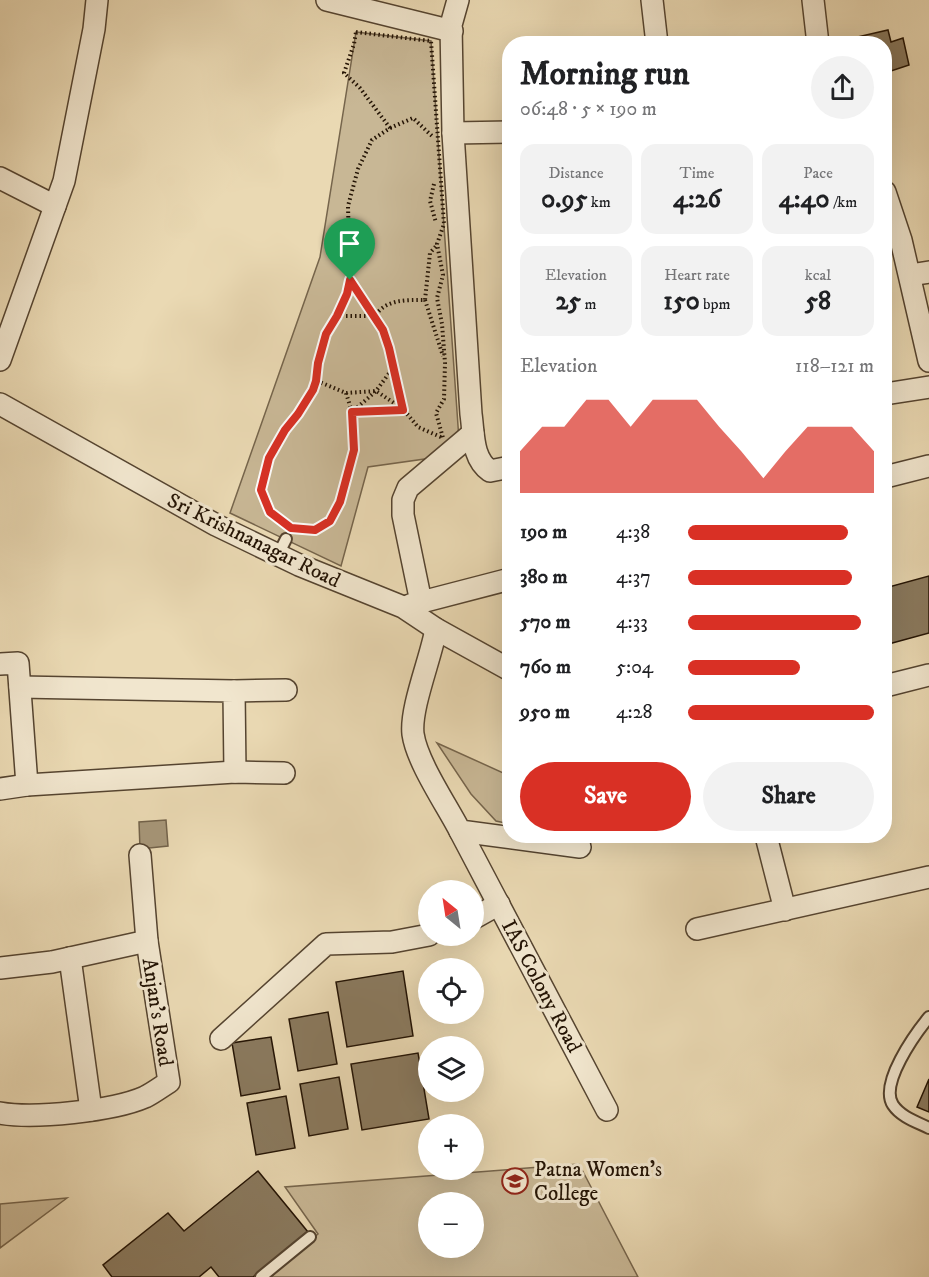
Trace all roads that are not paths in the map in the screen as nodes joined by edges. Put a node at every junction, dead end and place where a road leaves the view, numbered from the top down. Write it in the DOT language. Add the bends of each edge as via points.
graph roads {
  1 [pos="97,0"];
  2 [pos="327,0"];
  3 [pos="458,0"];
  4 [pos="652,0"];
  5 [pos="813,0"];
  6 [pos="452,31"];
  7 [pos="656,36"];
  8 [pos="817,36"];
  9 [pos="502,132"];
  10 [pos="453,133"];
  11 [pos="0,178"];
  12 [pos="55,206"];
  13 [pos="892,219"];
  14 [pos="919,274"];
  15 [pos="0,360"];
  16 [pos="929,361"];
  17 [pos="929,387"];
  18 [pos="892,393"];
  19 [pos="0,404"];
  20 [pos="473,433"];
  21 [pos="929,466"];
  22 [pos="502,469"];
  23 [pos="892,475"];
  24 [pos="502,581"];
  25 [pos="412,604"];
  26 [pos="436,629"];
  27 [pos="0,664"];
  28 [pos="502,666"];
  29 [pos="929,675"];
  30 [pos="892,684"];
  31 [pos="20,687"];
  32 [pos="286,690"];
  33 [pos="234,691"];
  34 [pos="235,772"];
  35 [pos="284,773"];
  36 [pos="27,785"];
  37 [pos="0,789"];
  38 [pos="460,831"];
  39 [pos="502,837"];
  40 [pos="550,843"];
  41 [pos="768,843"];
  42 [pos="580,847"];
  43 [pos="140,855"];
  44 [pos="929,877"];
  45 [pos="499,904"];
  46 [pos="785,910"];
  47 [pos="484,912"];
  48 [pos="697,929"];
  49 [pos="418,937"];
  50 [pos="147,941"];
  51 [pos="70,958"];
  52 [pos="0,968"];
  53 [pos="929,1017"];
  54 [pos="221,1039"];
  55 [pos="91,1110"];
  56 [pos="607,1110"];
  57 [pos="0,1113"];
  58 [pos="929,1128"];
  59 [pos="310,1237"];
  60 [pos="261,1277"];
  1 -- 12 [label="street" via="64,181"];
  2 -- 6 [label="street"];
  3 -- 6 [label="street"];
  4 -- 7 [label="street"];
  5 -- 8 [label="street"];
  6 -- 10 [label="street"];
  9 -- 10 [label="street"];
  10 -- 20 [label="street"];
  11 -- 12 [label="street"];
  12 -- 15 [label="street"];
  13 -- 14 [label="street"];
  14 -- 16 [label="street"];
  17 -- 18 [label="street"];
  19 -- 25 [label="street, Sri Krishnanagar Road" via="216,525 282,547 341,583"];
  20 -- 22 [label="street" via="482,465 490,471"];
  20 -- 25 [label="street" via="414,482 403,500"];
  21 -- 23 [label="street"];
  24 -- 25 [label="street"];
  25 -- 26 [label="street, Sri Krishnanagar Road"];
  26 -- 28 [label="street, Sri Krishnanagar Road"];
  26 -- 38 [label="street, IAS Colony Road" via="413,733 419,755"];
  27 -- 31 [label="street" via="18,663"];
  29 -- 30 [label="street"];
  31 -- 33 [label="street"];
  31 -- 36 [label="street"];
  32 -- 33 [label="street"];
  33 -- 34 [label="street"];
  34 -- 35 [label="street"];
  34 -- 36 [label="street"];
  36 -- 37 [label="street"];
  38 -- 39 [label="street"];
  38 -- 45 [label="street, IAS Colony Road"];
  40 -- 42 [label="street"];
  41 -- 46 [label="street"];
  43 -- 50 [label="street, Anjan's Road"];
  44 -- 46 [label="street"];
  45 -- 47 [label="street"];
  45 -- 56 [label="street, IAS Colony Road"];
  46 -- 48 [label="street"];
  49 -- 54 [label="street" via="326,944"];
  50 -- 51 [label="street"];
  50 -- 55 [label="street, Anjan's Road" via="169,1082 144,1097"];
  51 -- 52 [label="street"];
  51 -- 55 [label="street"];
  53 -- 58 [label="lane" via="911,1039 890,1086 892,1104 905,1117"];
  55 -- 57 [label="street"];
  59 -- 60 [label="lane"];
}
